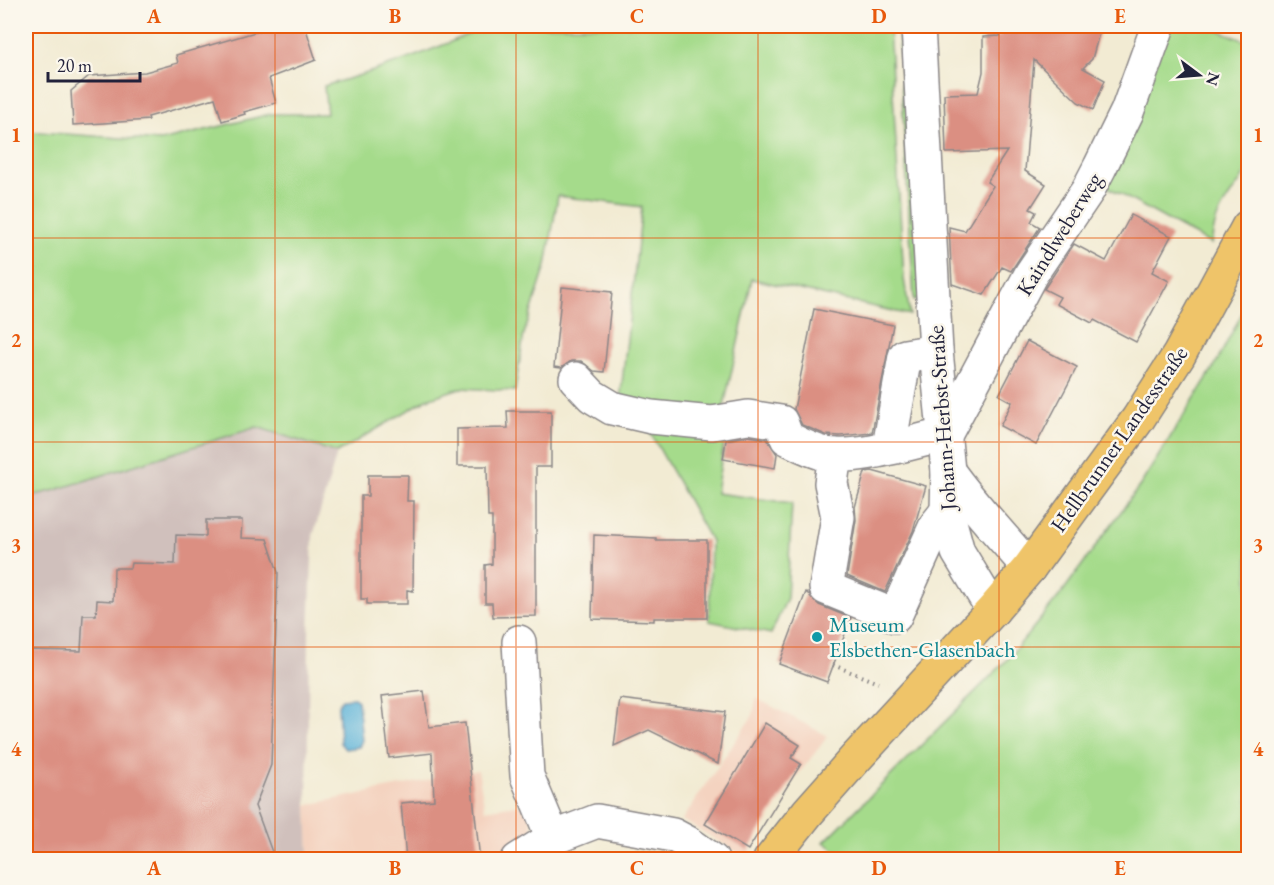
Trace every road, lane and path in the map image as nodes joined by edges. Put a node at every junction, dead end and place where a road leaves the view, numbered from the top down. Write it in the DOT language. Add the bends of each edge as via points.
graph roads {
  1 [pos="918,26"];
  2 [pos="979,26"];
  3 [pos="1158,26"];
  4 [pos="992,29"];
  5 [pos="1248,227"];
  6 [pos="936,351"];
  7 [pos="576,380"];
  8 [pos="945,435"];
  9 [pos="889,447"];
  10 [pos="835,454"];
  11 [pos="948,471"];
  12 [pos="947,511"];
  13 [pos="1029,568"];
  14 [pos="993,610"];
  15 [pos="519,642"];
  16 [pos="833,665"];
  17 [pos="878,683"];
  18 [pos="554,838"];
  19 [pos="518,860"];
  20 [pos="712,860"];
  21 [pos="770,860"];
  1 -- 6 [label="street, Johann-Herbst-Straße"];
  2 -- 4 [label="path"];
  3 -- 8 [label="street, Kaindlweberweg" via="1127,112 1092,183 1031,274"];
  5 -- 13 [label="main road, Hellbrunner Landesstraße" via="1150,401"];
  6 -- 8 [label="street, Johann-Herbst-Straße"];
  6 -- 9 [label="street" via="905,356"];
  7 -- 10 [label="street" via="612,408 651,417 712,423 747,417 781,422 787,438"];
  8 -- 9 [label="street"];
  8 -- 11 [label="street, Johann-Herbst-Straße"];
  9 -- 10 [label="street" via="846,456"];
  10 -- 12 [label="street" via="831,483 838,517 826,588 895,615 936,525"];
  11 -- 12 [label="street, Johann-Herbst-Straße"];
  11 -- 13 [label="street"];
  12 -- 14 [label="street, Johann-Herbst-Straße" via="958,552"];
  13 -- 14 [label="main road, Hellbrunner Landesstraße"];
  14 -- 21 [label="main road" via="855,759"];
  15 -- 18 [label="street" via="527,776"];
  16 -- 17 [label="path"];
  18 -- 19 [label="street"];
  18 -- 20 [label="street" via="597,821 673,835"];
}
